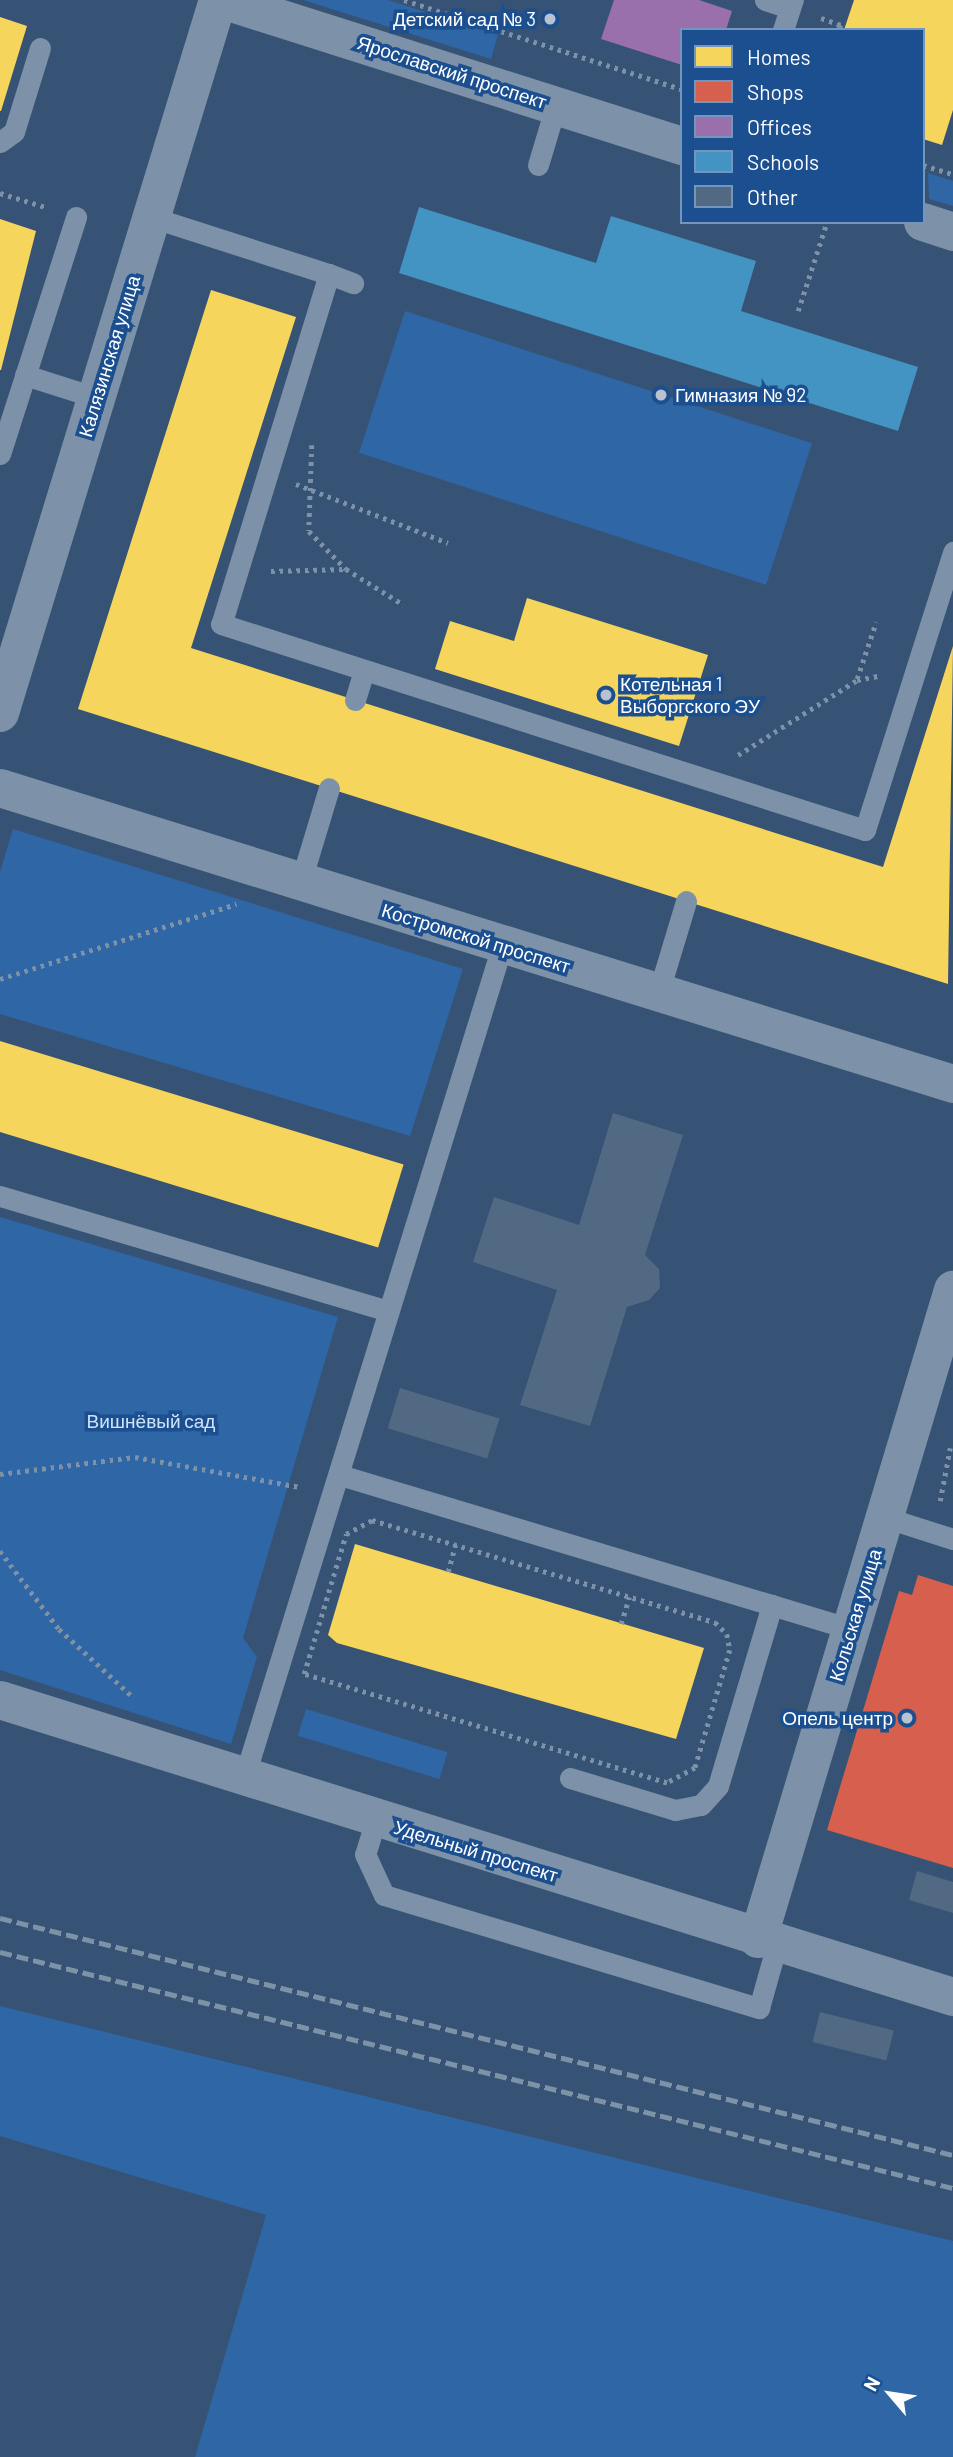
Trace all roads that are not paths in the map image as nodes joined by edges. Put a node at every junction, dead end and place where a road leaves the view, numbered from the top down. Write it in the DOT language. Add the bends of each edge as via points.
graph roads {
  1 [pos="220,0"];
  2 [pos="765,0"];
  3 [pos="796,7"];
  4 [pos="784,28"];
  5 [pos="40,48"];
  6 [pos="556,105"];
  7 [pos="0,142"];
  8 [pos="680,145"];
  9 [pos="538,165"];
  10 [pos="76,217"];
  11 [pos="151,217"];
  12 [pos="925,223"];
  13 [pos="953,232"];
  14 [pos="329,274"];
  15 [pos="353,283"];
  16 [pos="25,375"];
  17 [pos="97,398"];
  18 [pos="0,454"];
  19 [pos="953,552"];
  20 [pos="364,670"];
  21 [pos="355,700"];
  22 [pos="0,713"];
  23 [pos="0,788"];
  24 [pos="329,788"];
  25 [pos="300,884"];
  26 [pos="686,901"];
  27 [pos="502,946"];
  28 [pos="657,993"];
  29 [pos="953,1084"];
  30 [pos="0,1196"];
  31 [pos="953,1290"];
  32 [pos="388,1311"];
  33 [pos="338,1479"];
  34 [pos="884,1517"];
  35 [pos="953,1539"];
  36 [pos="772,1605"];
  37 [pos="851,1629"];
  38 [pos="0,1700"];
  39 [pos="244,1778"];
  40 [pos="570,1779"];
  41 [pos="376,1819"];
  42 [pos="767,1941"];
  43 [pos="953,1997"];
  1 -- 6 [label="street, Ярославский проспект"];
  1 -- 11 [label="street, Калязинская улица"];
  2 -- 3 [label="lane"];
  3 -- 4 [label="lane"];
  5 -- 7 [label="lane" via="14,132"];
  6 -- 8 [label="street, Ярославский проспект"];
  6 -- 9 [label="lane"];
  10 -- 16 [label="lane"];
  11 -- 14 [label="lane"];
  11 -- 17 [label="street, Калязинская улица"];
  12 -- 13 [label="street"];
  14 -- 15 [label="lane"];
  14 -- 20 [label="lane" via="221,624"];
  16 -- 17 [label="lane"];
  16 -- 18 [label="lane"];
  17 -- 22 [label="street, Калязинская улица"];
  19 -- 20 [label="lane" via="865,830"];
  20 -- 21 [label="lane"];
  23 -- 25 [label="street, Костромской проспект"];
  24 -- 25 [label="lane"];
  25 -- 27 [label="street, Костромской проспект"];
  26 -- 28 [label="lane"];
  27 -- 28 [label="street, Костромской проспект"];
  27 -- 32 [label="lane"];
  28 -- 29 [label="street, Костромской проспект"];
  30 -- 32 [label="lane"];
  31 -- 34 [label="street, Кольская улица"];
  32 -- 33 [label="lane"];
  33 -- 36 [label="lane"];
  33 -- 39 [label="lane"];
  34 -- 35 [label="lane"];
  34 -- 37 [label="street, Кольская улица"];
  36 -- 37 [label="lane"];
  36 -- 40 [label="lane" via="718,1786 701,1805 675,1810"];
  37 -- 42 [label="street, Кольская улица"];
  38 -- 39 [label="street, Удельный проспект"];
  39 -- 41 [label="street, Удельный проспект"];
  41 -- 42 [label="street, Удельный проспект"];
  41 -- 42 [label="lane" via="365,1854 384,1895 759,2008"];
  42 -- 43 [label="street, Удельный проспект"];
}
